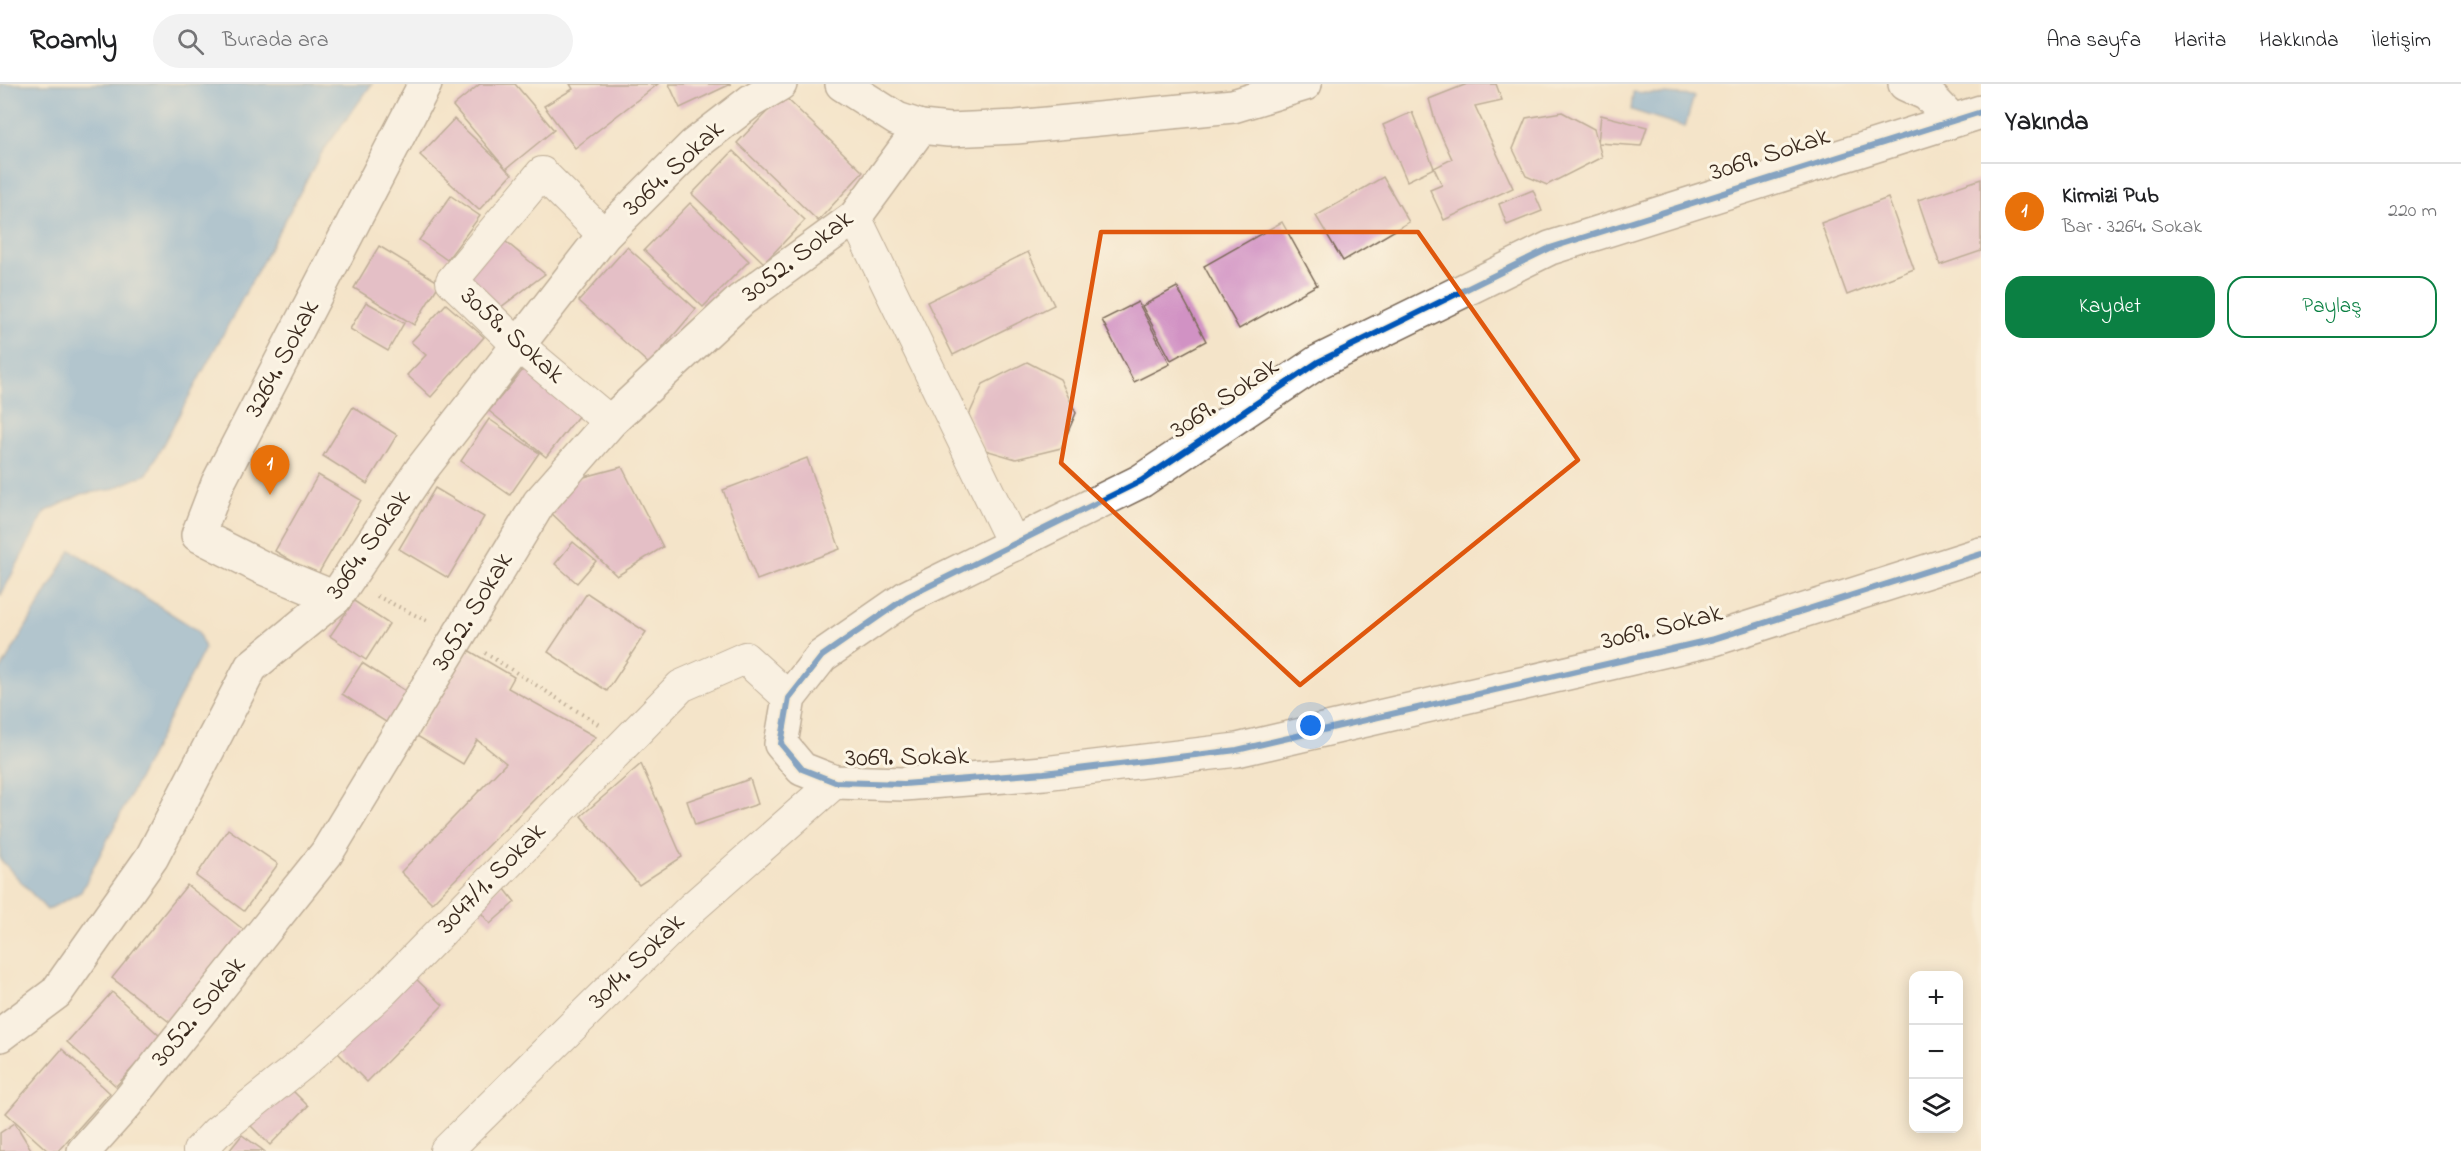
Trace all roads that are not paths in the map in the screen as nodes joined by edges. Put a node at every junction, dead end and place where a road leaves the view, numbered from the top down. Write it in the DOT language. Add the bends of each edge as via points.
graph roads {
  1 [pos="425,84"];
  2 [pos="780,84"];
  3 [pos="843,84"];
  4 [pos="1305,84"];
  5 [pos="1905,84"];
  6 [pos="1966,116"];
  7 [pos="921,127"];
  8 [pos="855,217"];
  9 [pos="604,235"];
  10 [pos="518,345"];
  11 [pos="609,422"];
  12 [pos="1014,545"];
  13 [pos="1981,554"];
  14 [pos="341,590"];
  15 [pos="789,698"];
  16 [pos="835,782"];
  17 [pos="0,1035"];
  18 [pos="84,1151"];
  19 [pos="199,1151"];
  20 [pos="446,1151"];
  1 -- 14 [label="street, 3264. Sokak" via="218,483 198,535 263,568"];
  2 -- 9 [label="street, 3064. Sokak" via="694,145"];
  3 -- 7 [label="street" via="897,119"];
  4 -- 7 [label="street" via="1233,106 1016,127"];
  5 -- 6 [label="street"];
  6 -- 12 [label="street, 3069. Sokak" via="1550,248 1318,362 1141,481"];
  7 -- 8 [label="street, 3052. Sokak"];
  8 -- 11 [label="street, 3052. Sokak" via="741,300"];
  8 -- 12 [label="street"];
  9 -- 10 [label="street, 3064. Sokak"];
  9 -- 10 [label="street, 3058. Sokak" via="542,173 452,281"];
  10 -- 11 [label="street, 3058. Sokak"];
  10 -- 14 [label="street, 3064. Sokak" via="421,470"];
  11 -- 18 [label="street, 3052. Sokak" via="539,502 326,854"];
  12 -- 15 [label="street, 3069. Sokak" via="907,597 822,656"];
  13 -- 16 [label="street, 3069. Sokak" via="1714,639 1237,750 1044,773 904,784"];
  14 -- 17 [label="street, 3064. Sokak" via="251,667 152,857 56,993"];
  15 -- 16 [label="street, 3069. Sokak" via="781,744 802,769"];
  15 -- 19 [label="street, 3047/1. Sokak" via="745,658 681,686 384,990"];
  16 -- 20 [label="street, 3014. Sokak" via="692,908"];
}
